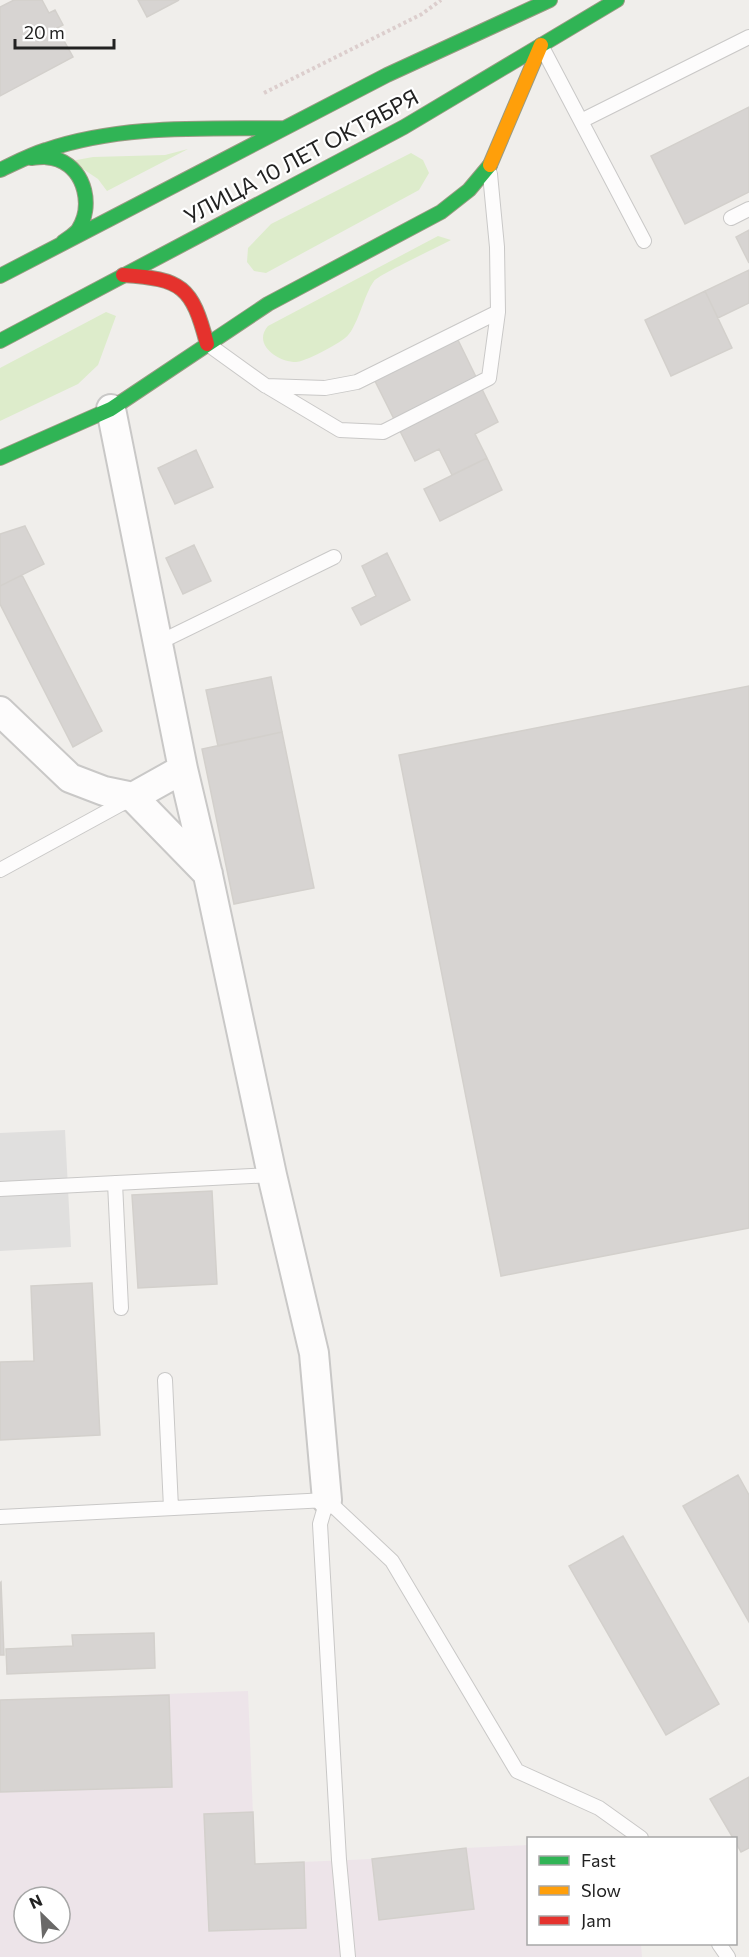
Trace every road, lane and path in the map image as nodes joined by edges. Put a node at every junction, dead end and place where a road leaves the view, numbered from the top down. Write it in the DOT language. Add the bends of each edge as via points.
graph roads {
  1 [pos="441,0"];
  2 [pos="550,0"];
  3 [pos="617,0"];
  4 [pos="749,37"];
  5 [pos="541,45"];
  6 [pos="259,96"];
  7 [pos="581,121"];
  8 [pos="284,128"];
  9 [pos="20,161"];
  10 [pos="489,166"];
  11 [pos="0,170"];
  12 [pos="749,209"];
  13 [pos="730,218"];
  14 [pos="644,241"];
  15 [pos="63,242"];
  16 [pos="123,274"];
  17 [pos="0,276"];
  18 [pos="498,312"];
  19 [pos="0,341"];
  20 [pos="207,344"];
  21 [pos="266,386"];
  22 [pos="111,409"];
  23 [pos="0,458"];
  24 [pos="334,557"];
  25 [pos="158,643"];
  26 [pos="0,711"];
  27 [pos="183,770"];
  28 [pos="133,797"];
  29 [pos="0,870"];
  30 [pos="208,875"];
  31 [pos="272,1175"];
  32 [pos="115,1183"];
  33 [pos="0,1189"];
  34 [pos="121,1308"];
  35 [pos="165,1380"];
  36 [pos="327,1500"];
  37 [pos="171,1508"];
  38 [pos="0,1517"];
  39 [pos="638,1837"];
  40 [pos="348,1957"];
  1 -- 6 [label="path" via="422,14"];
  2 -- 8 [label="main road, УЛИЦА 10 ЛЕТ ОКТЯБРЯ" via="510,14"];
  3 -- 5 [label="main road, УЛИЦА 10 ЛЕТ ОКТЯБРЯ"];
  4 -- 7 [label="lane"];
  5 -- 7 [label="lane"];
  5 -- 10 [label="main road"];
  5 -- 16 [label="main road, УЛИЦА 10 ЛЕТ ОКТЯБРЯ" via="404,127"];
  7 -- 14 [label="lane"];
  8 -- 9 [label="main road" via="105,135 54,147"];
  8 -- 15 [label="main road, УЛИЦА 10 ЛЕТ ОКТЯБРЯ"];
  9 -- 11 [label="main road"];
  9 -- 15 [label="main road" via="38,156 56,158 82,180 88,198 86,215 77,232"];
  10 -- 18 [label="lane" via="497,247"];
  10 -- 20 [label="main road" via="469,190 441,212 268,304"];
  12 -- 13 [label="lane"];
  15 -- 17 [label="main road, УЛИЦА 10 ЛЕТ ОКТЯБРЯ"];
  16 -- 19 [label="main road, УЛИЦА 10 ЛЕТ ОКТЯБРЯ"];
  16 -- 20 [label="main road" via="173,282 189,294 199,312"];
  18 -- 21 [label="lane" via="357,381 325,388"];
  18 -- 21 [label="lane" via="489,378 383,432 340,430"];
  20 -- 21 [label="lane"];
  20 -- 22 [label="main road"];
  22 -- 23 [label="main road"];
  22 -- 25 [label="street"];
  24 -- 25 [label="lane"];
  25 -- 27 [label="street"];
  26 -- 28 [label="street" via="70,778"];
  27 -- 28 [label="street"];
  27 -- 30 [label="street"];
  28 -- 29 [label="lane"];
  28 -- 30 [label="street"];
  30 -- 31 [label="street"];
  31 -- 32 [label="lane"];
  31 -- 36 [label="street" via="314,1353"];
  32 -- 33 [label="lane"];
  32 -- 34 [label="lane"];
  35 -- 37 [label="lane"];
  36 -- 37 [label="lane"];
  36 -- 39 [label="lane" via="392,1561 517,1771 599,1808"];
  36 -- 40 [label="lane" via="320,1524"];
  37 -- 38 [label="lane"];
}
